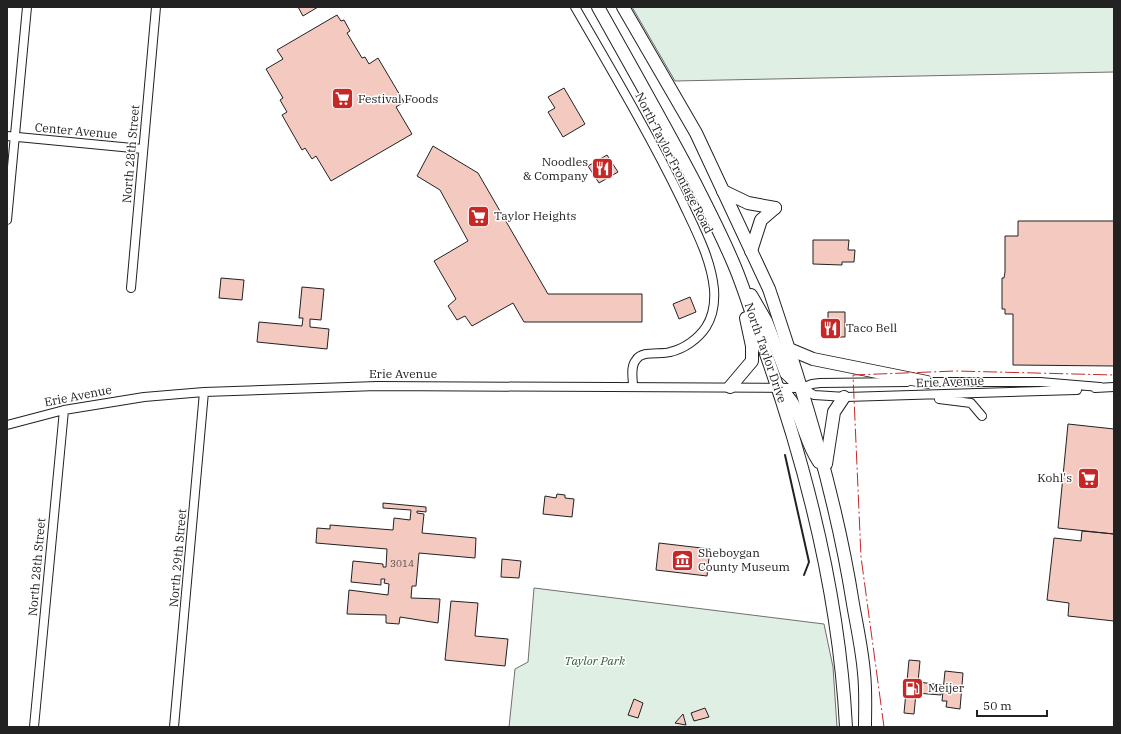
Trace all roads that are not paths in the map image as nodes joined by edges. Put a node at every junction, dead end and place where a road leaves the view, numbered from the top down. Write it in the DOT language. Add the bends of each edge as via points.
graph roads {
  1 [pos="27,7"];
  2 [pos="156,7"];
  3 [pos="575,7"];
  4 [pos="598,7"];
  5 [pos="623,7"];
  6 [pos="11,137"];
  7 [pos="143,149"];
  8 [pos="723,191"];
  9 [pos="7,220"];
  10 [pos="751,251"];
  11 [pos="732,260"];
  12 [pos="131,288"];
  13 [pos="789,349"];
  14 [pos="927,382"];
  15 [pos="633,386"];
  16 [pos="730,387"];
  17 [pos="1114,387"];
  18 [pos="780,388"];
  19 [pos="802,388"];
  20 [pos="1100,388"];
  21 [pos="204,392"];
  22 [pos="844,397"];
  23 [pos="892,397"];
  24 [pos="64,410"];
  25 [pos="982,416"];
  26 [pos="7,425"];
  27 [pos="825,472"];
  28 [pos="34,727"];
  29 [pos="174,727"];
  30 [pos="846,727"];
  31 [pos="865,727"];
  1 -- 6 [label="street"];
  2 -- 7 [label="street, North 28th Street"];
  3 -- 15 [label="street, North Taylor Frontage Road" via="667,171 704,251 714,289 710,319 700,335 680,349 639,356 633,365"];
  4 -- 11 [label="main road, North Taylor Drive" via="672,139"];
  5 -- 8 [label="main road, North Taylor Drive" via="696,133"];
  6 -- 7 [label="street, Center Avenue"];
  6 -- 9 [label="street"];
  7 -- 12 [label="street, North 28th Street"];
  8 -- 10 [label="main road, North Taylor Drive"];
  8 -- 10 [label="main road" via="748,203 775,208 761,220"];
  10 -- 13 [label="main road, North Taylor Drive" via="769,289"];
  11 -- 16 [label="main road" via="752,346 750,364"];
  11 -- 18 [label="main road, North Taylor Drive"];
  11 -- 19 [label="main road" via="766,322 786,373"];
  13 -- 14 [label="main road" via="813,359"];
  13 -- 19 [label="main road, North Taylor Drive"];
  14 -- 19 [label="street, Erie Avenue" via="820,383"];
  14 -- 20 [label="street, Erie Avenue" via="1040,382"];
  15 -- 16 [label="street, Erie Avenue"];
  15 -- 21 [label="street, Erie Avenue" via="377,386"];
  16 -- 18 [label="street, Erie Avenue"];
  17 -- 20 [label="street, Erie Avenue"];
  18 -- 19 [label="street, Erie Avenue"];
  18 -- 27 [label="main road" via="794,402 807,443"];
  18 -- 30 [label="main road, North Taylor Drive" via="820,539 844,684"];
  19 -- 22 [label="street, Erie Avenue" via="814,395"];
  19 -- 27 [label="main road, North Taylor Drive"];
  20 -- 23 [label="street, Erie Avenue"];
  21 -- 24 [label="street, Erie Avenue" via="151,396"];
  21 -- 29 [label="street, North 29th Street"];
  22 -- 23 [label="street, Erie Avenue"];
  22 -- 27 [label="main road" via="834,412"];
  23 -- 25 [label="street" via="964,401 971,403"];
  24 -- 26 [label="street, Erie Avenue"];
  24 -- 28 [label="street, North 28th Street"];
  27 -- 31 [label="main road, North Taylor Drive" via="846,556 861,643 865,677"];
}
